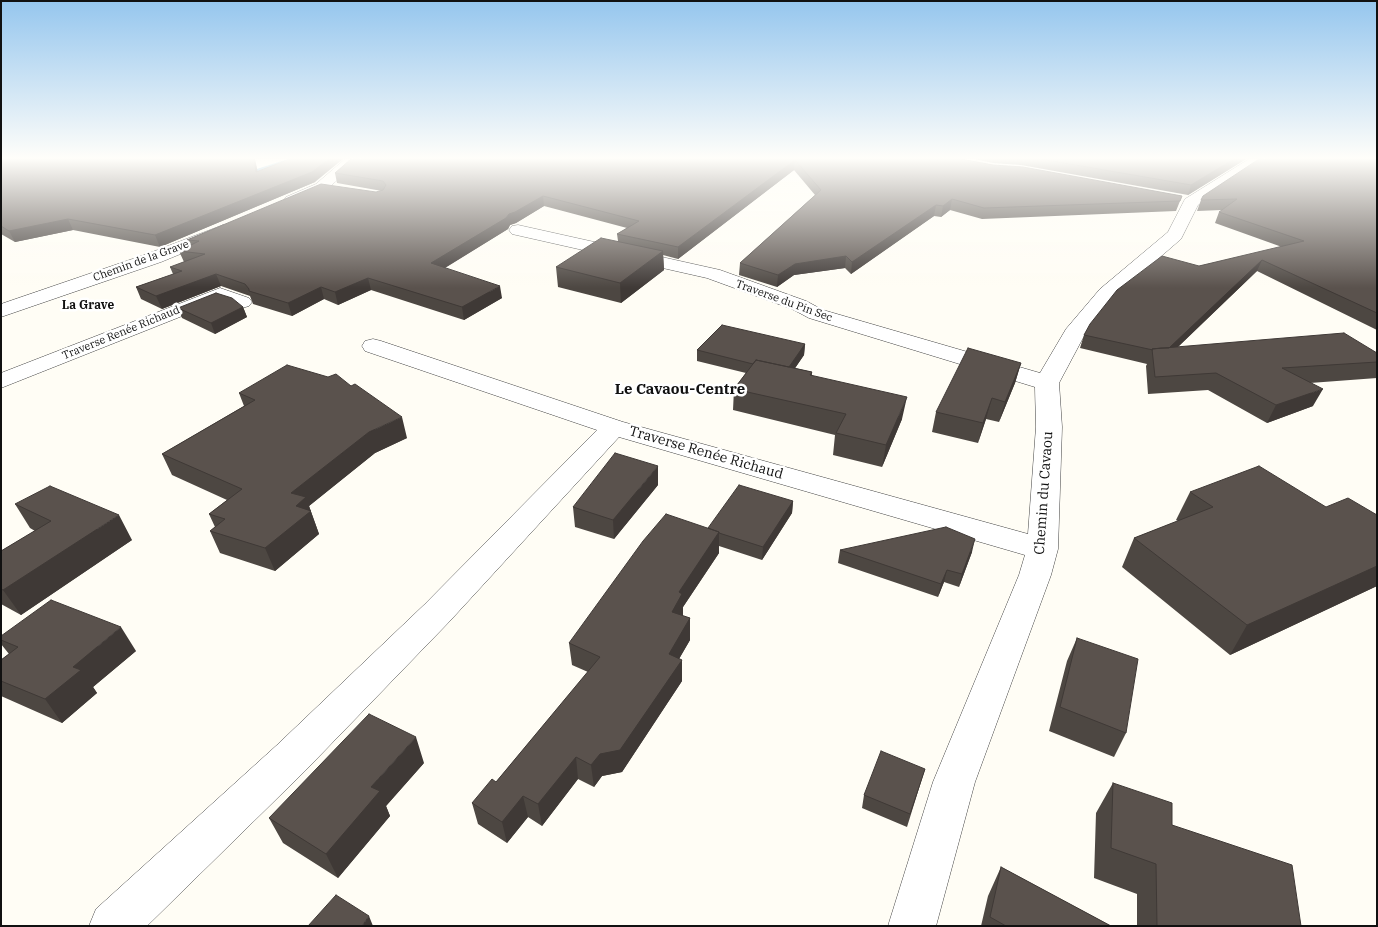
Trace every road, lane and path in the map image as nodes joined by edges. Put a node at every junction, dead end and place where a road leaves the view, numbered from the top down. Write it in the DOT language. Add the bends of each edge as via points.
graph roads {
  1 [pos="287,202"];
  2 [pos="1182,202"];
  3 [pos="276,207"];
  4 [pos="240,223"];
  5 [pos="518,230"];
  6 [pos="242,302"];
  7 [pos="1,311"];
  8 [pos="372,346"];
  9 [pos="1,381"];
  10 [pos="1047,383"];
  11 [pos="614,427"];
  12 [pos="1042,549"];
  13 [pos="113,926"];
  14 [pos="912,926"];
  1 -- 3 [label="street"];
  2 -- 10 [label="street" via="1175,235 1107,293 1074,334"];
  4 -- 7 [label="street, Chemin de la Grave" via="154,258"];
  5 -- 10 [label="street, Traverse du Pin Sec" via="713,274 816,314"];
  6 -- 9 [label="street, Traverse Renée Richaud" via="220,294"];
  8 -- 11 [label="street, Traverse Renée Richaud"];
  10 -- 12 [label="street, Chemin du Cavaou" via="1049,428"];
  11 -- 12 [label="street, Traverse Renée Richaud"];
  11 -- 13 [label="street" via="298,751"];
  12 -- 14 [label="street, Chemin du Cavaou" via="1035,575 954,782"];
}
